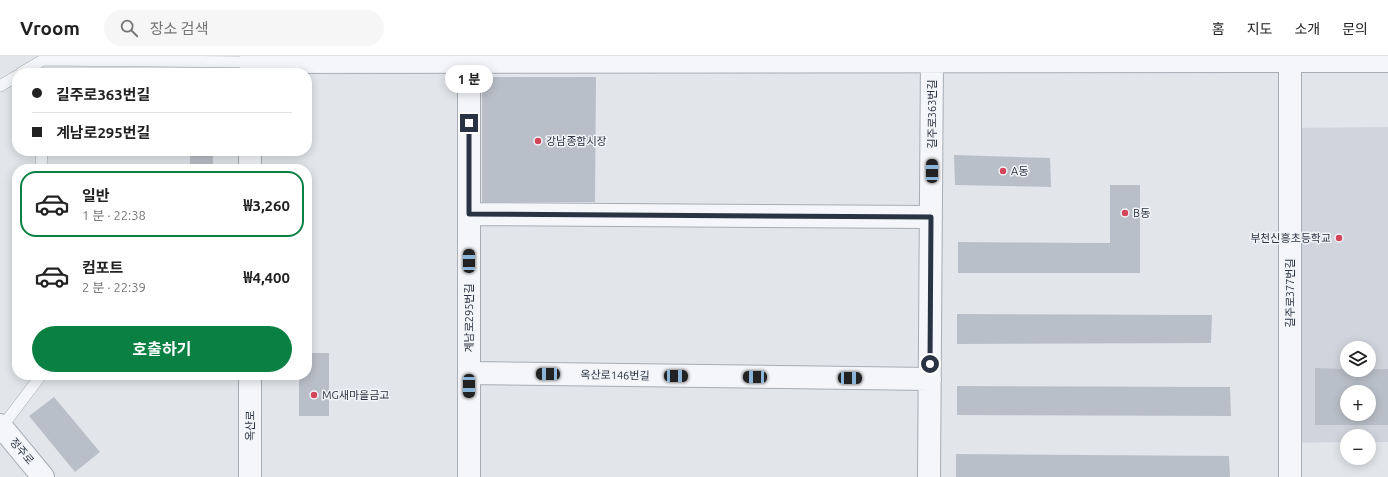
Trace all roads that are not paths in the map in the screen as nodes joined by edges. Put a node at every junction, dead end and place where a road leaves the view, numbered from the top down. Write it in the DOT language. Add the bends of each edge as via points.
graph roads {
  1 [pos="43,58"];
  2 [pos="469,59"];
  3 [pos="932,59"];
  4 [pos="1388,61"];
  5 [pos="1290,62"];
  6 [pos="251,64"];
  7 [pos="28,68"];
  8 [pos="42,68"];
  9 [pos="12,79"];
  10 [pos="0,86"];
  11 [pos="469,214"];
  12 [pos="931,217"];
  13 [pos="469,373"];
  14 [pos="930,379"];
  15 [pos="37,380"];
  16 [pos="250,380"];
  17 [pos="1,426"];
  18 [pos="44,477"];
  19 [pos="250,477"];
  20 [pos="469,477"];
  21 [pos="929,477"];
  22 [pos="1290,477"];
  1 -- 6 [label="lane"];
  1 -- 7 [label="lane"];
  1 -- 8 [label="lane"];
  2 -- 3 [label="street"];
  2 -- 6 [label="street"];
  2 -- 11 [label="street, 계남로295번길"];
  3 -- 5 [label="street"];
  3 -- 12 [label="street, 길주로363번길"];
  4 -- 5 [label="street"];
  5 -- 22 [label="street, 길주로377번길"];
  9 -- 10 [label="lane"];
  11 -- 12 [label="street"];
  11 -- 13 [label="street, 계남로295번길"];
  12 -- 14 [label="street, 길주로363번길"];
  13 -- 14 [label="street, 옥산로146번길"];
  13 -- 20 [label="street, 계남로295번길"];
  14 -- 21 [label="street, 길주로363번길"];
  15 -- 17 [label="lane"];
  16 -- 19 [label="street, 옥산로"];
  17 -- 18 [label="street, 정주로"];
}
